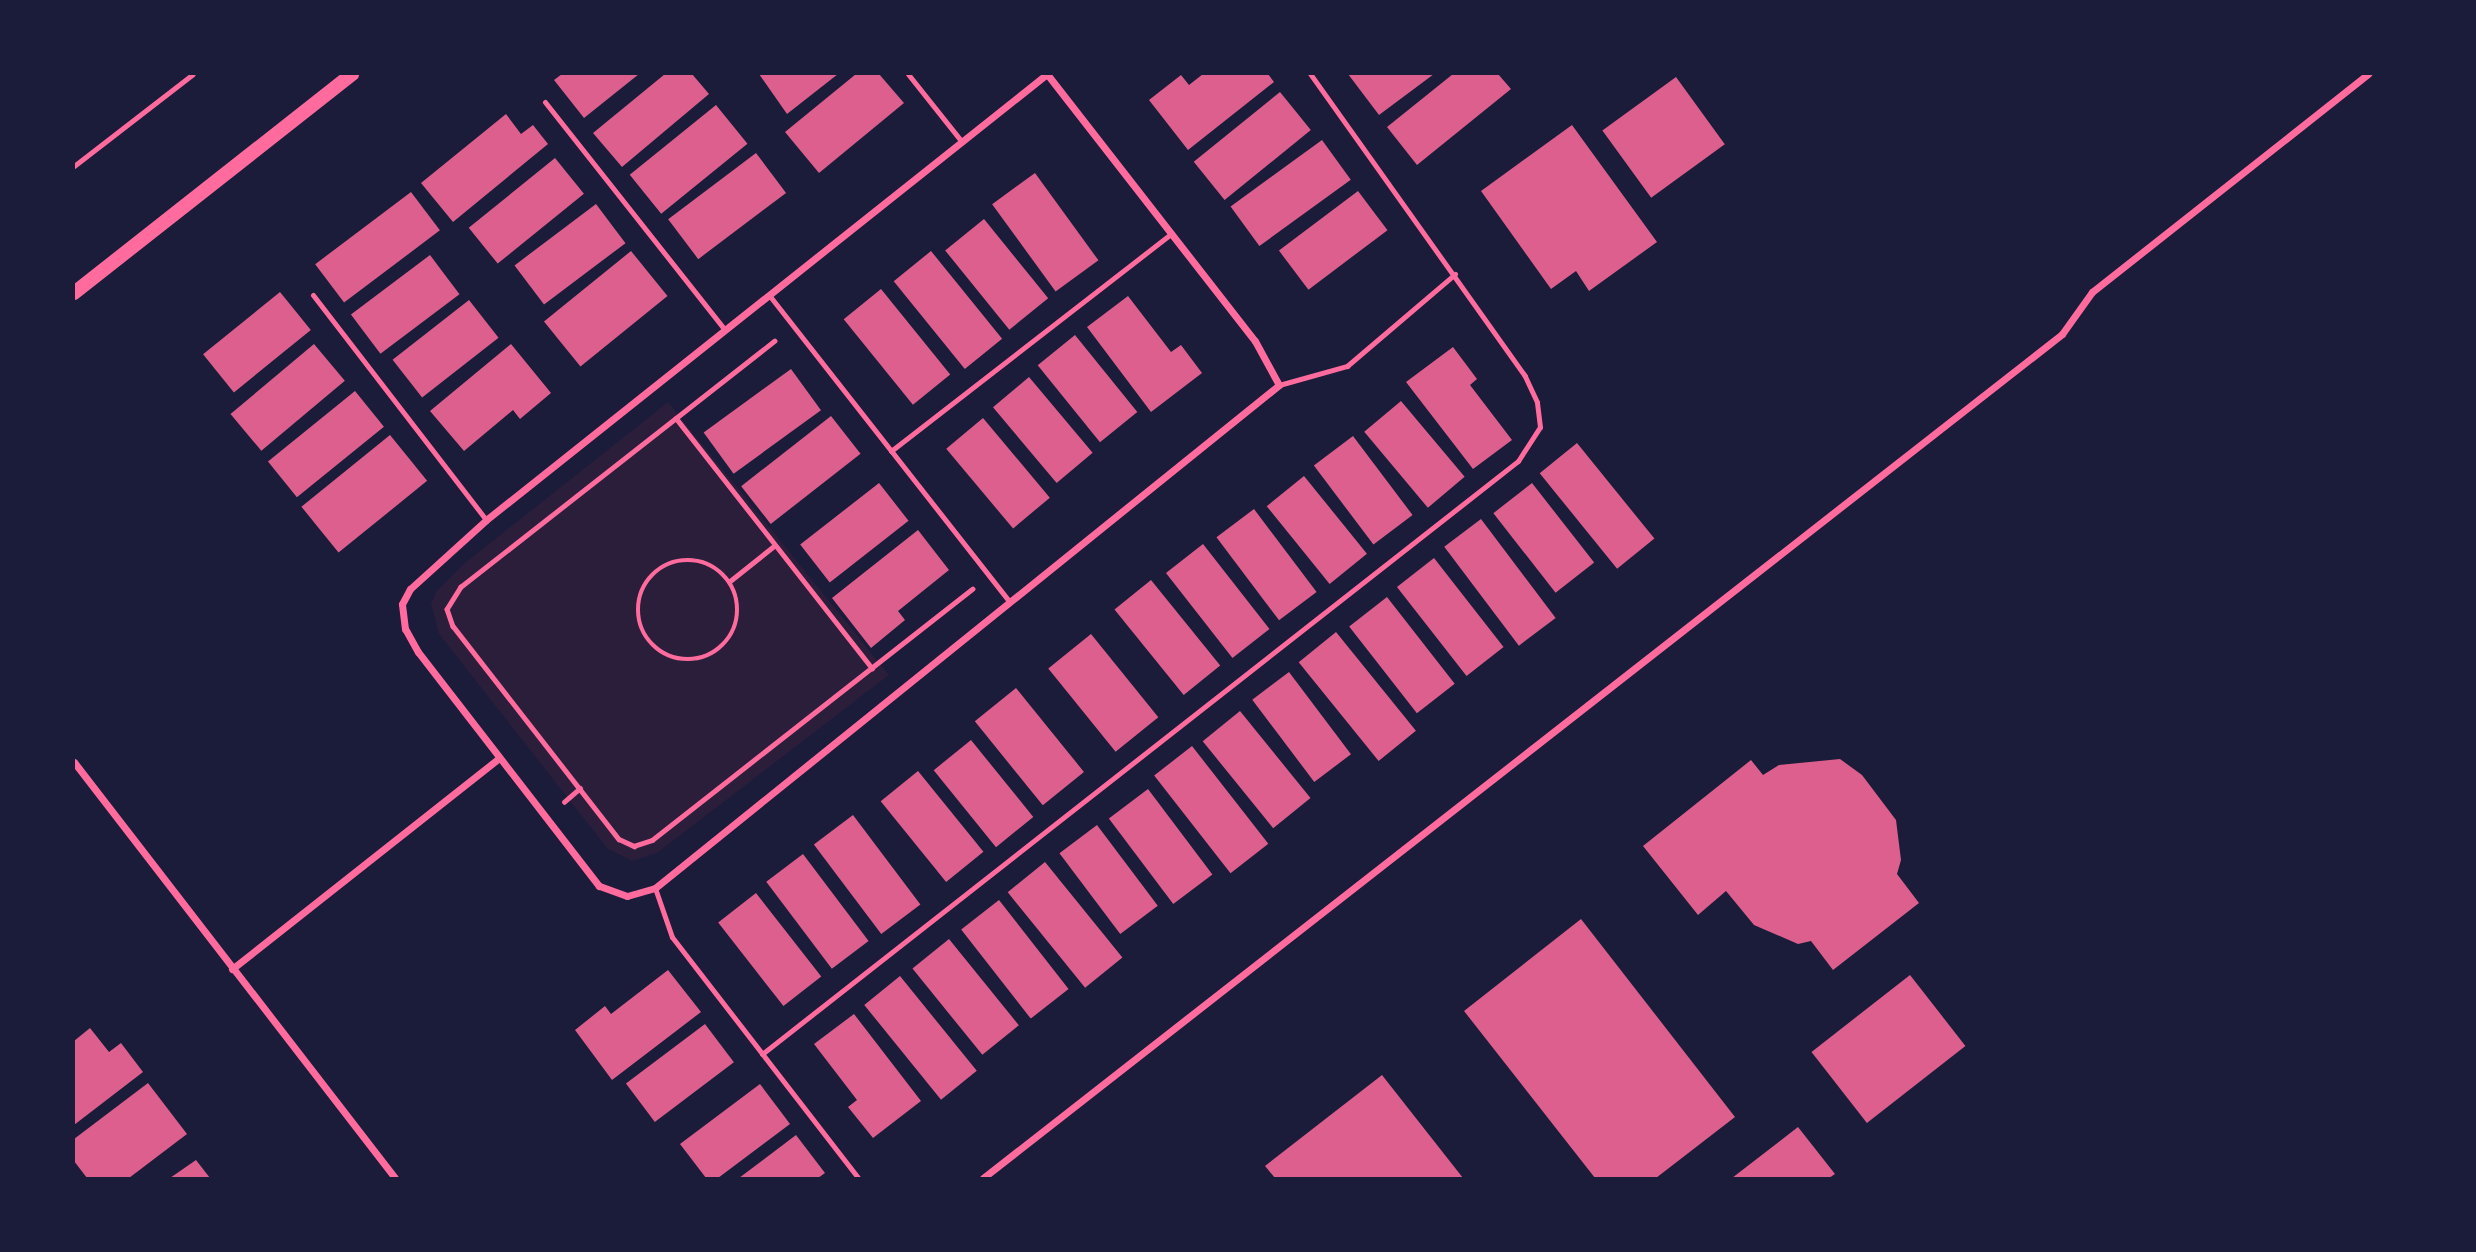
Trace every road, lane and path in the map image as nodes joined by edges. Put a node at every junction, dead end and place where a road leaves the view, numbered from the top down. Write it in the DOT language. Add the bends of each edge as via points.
graph roads {
  1 [pos="193,74"];
  2 [pos="352,74"];
  3 [pos="908,74"];
  4 [pos="1047,74"];
  5 [pos="1310,74"];
  6 [pos="2368,74"];
  7 [pos="545,102"];
  8 [pos="962,142"];
  9 [pos="74,166"];
  10 [pos="1171,234"];
  11 [pos="1455,274"];
  12 [pos="74,293"];
  13 [pos="313,295"];
  14 [pos="769,295"];
  15 [pos="792,327"];
  16 [pos="725,330"];
  17 [pos="1279,385"];
  18 [pos="676,418"];
  19 [pos="891,452"];
  20 [pos="486,520"];
  21 [pos="774,546"];
  22 [pos="989,576"];
  23 [pos="730,581"];
  24 [pos="1010,602"];
  25 [pos="872,668"];
  26 [pos="499,758"];
  27 [pos="74,762"];
  28 [pos="654,888"];
  29 [pos="232,969"];
  30 [pos="762,1054"];
  31 [pos="395,1178"];
  32 [pos="858,1178"];
  33 [pos="983,1178"];
  1 -- 9 [label="lane"];
  2 -- 12 [label="main road"];
  3 -- 8 [label="lane"];
  4 -- 8 [label="street"];
  4 -- 10 [label="street"];
  5 -- 11 [label="lane"];
  6 -- 33 [label="street" via="2092,292 2051,343"];
  7 -- 16 [label="lane"];
  8 -- 14 [label="street"];
  10 -- 17 [label="street" via="1255,341"];
  10 -- 19 [label="lane"];
  11 -- 17 [label="lane" via="1347,366"];
  11 -- 30 [label="lane" via="1525,376 1537,402 1540,427 1518,461"];
  13 -- 20 [label="lane"];
  14 -- 15 [label="lane"];
  14 -- 16 [label="street"];
  15 -- 18 [label="path"];
  15 -- 19 [label="lane"];
  16 -- 20 [label="street"];
  17 -- 24 [label="street"];
  18 -- 21 [label="path"];
  18 -- 25 [label="path" via="461,587 447,609 461,637 620,839 634,846 652,840"];
  19 -- 22 [label="lane"];
  20 -- 26 [label="street" via="424,572 402,604 405,629 418,652"];
  21 -- 23 [label="path"];
  21 -- 25 [label="path"];
  22 -- 24 [label="lane"];
  22 -- 25 [label="path"];
  23 -- 23 [label="path" via="701,561 667,564 642,589 638,607 648,640 677,659 707,657 722,647 738,617 738,599"];
  24 -- 28 [label="street"];
  26 -- 28 [label="street" via="599,886 627,896"];
  26 -- 29 [label="street"];
  27 -- 29 [label="street"];
  28 -- 30 [label="lane" via="672,937"];
  29 -- 31 [label="street"];
  30 -- 32 [label="lane"];
}
